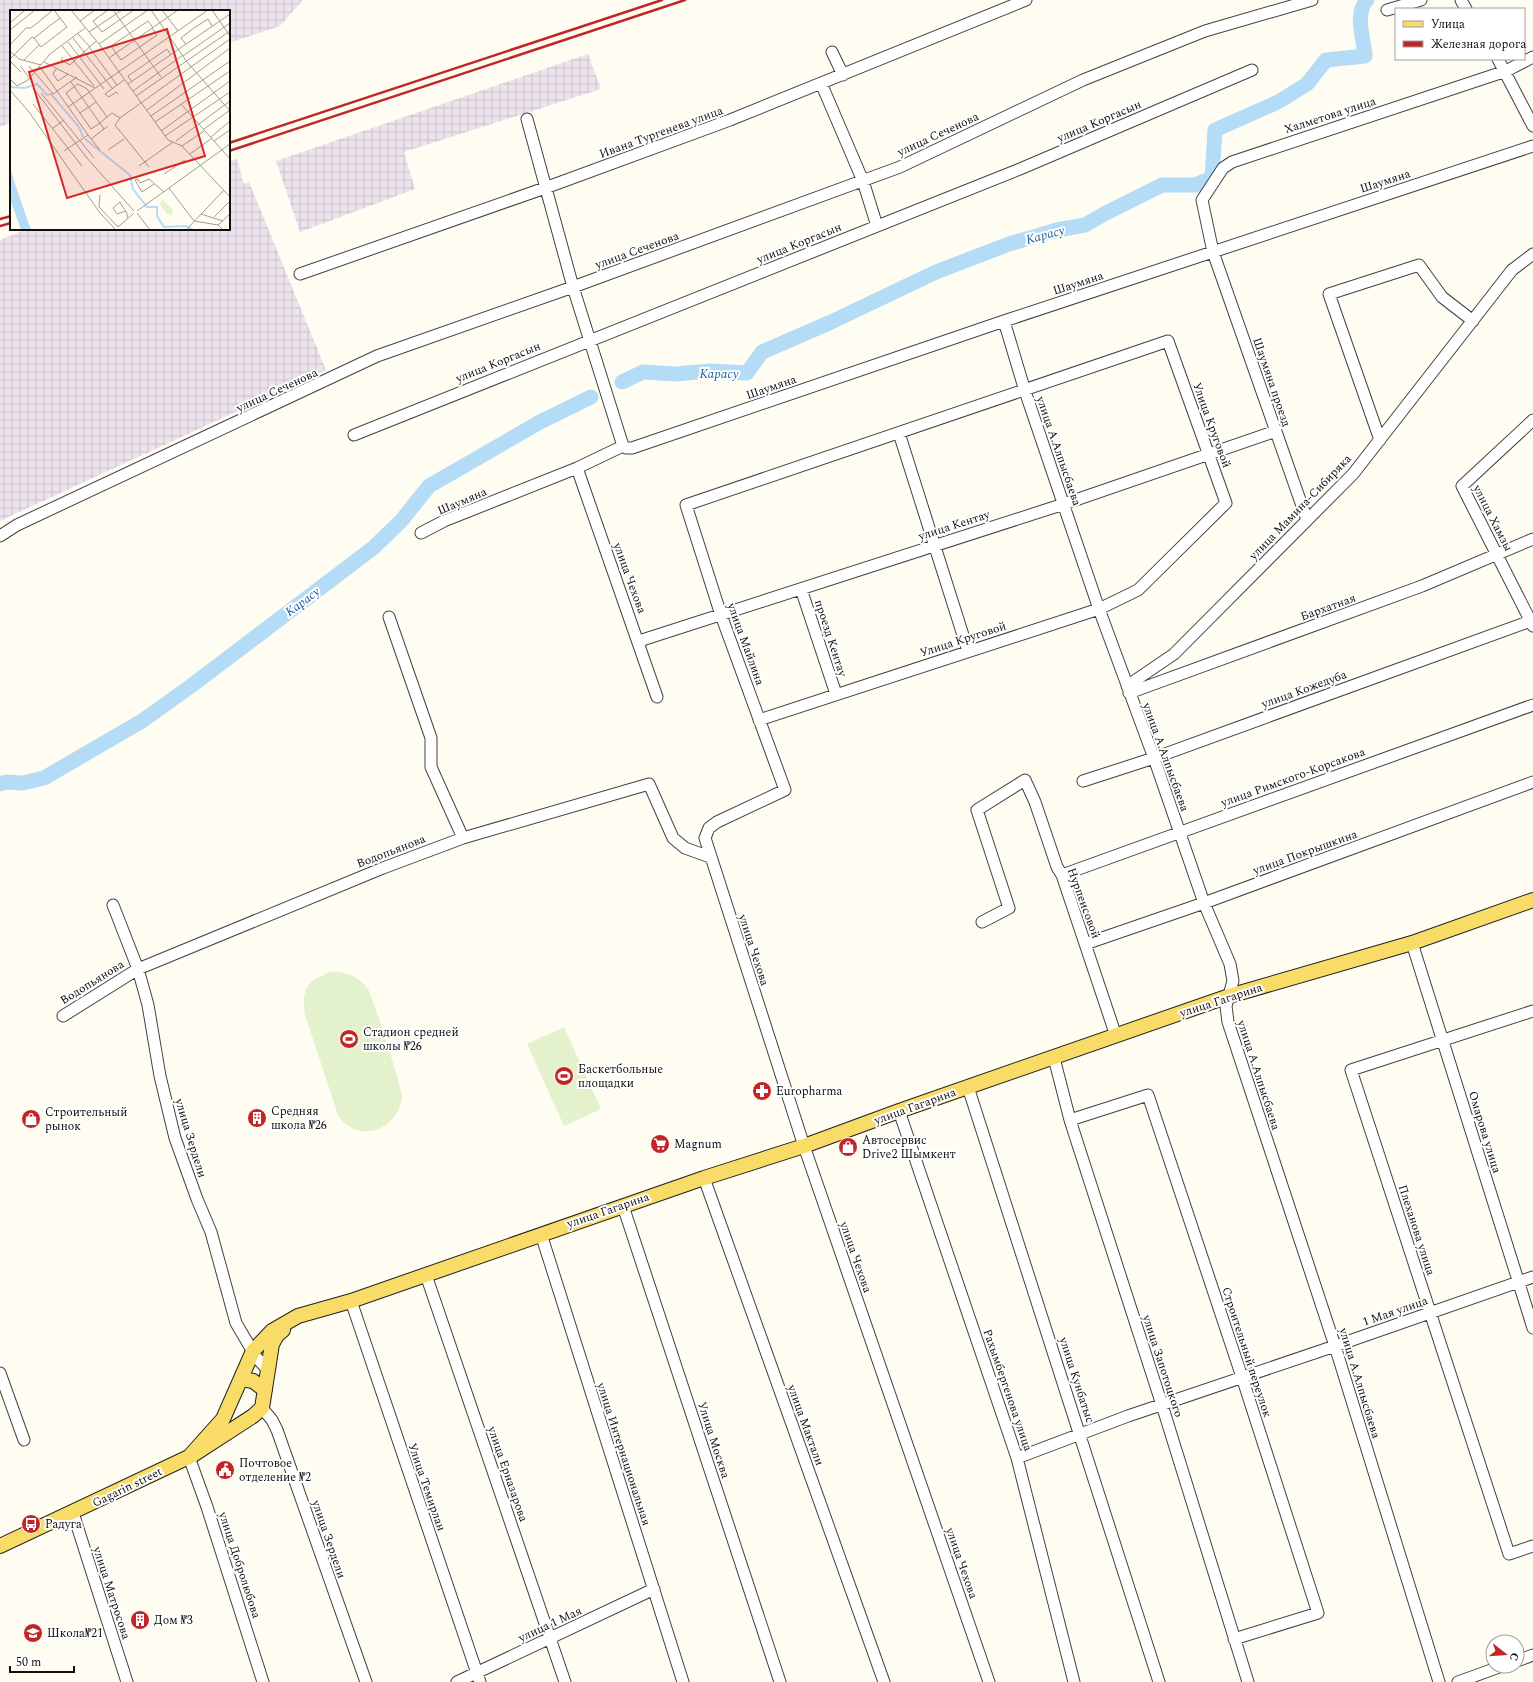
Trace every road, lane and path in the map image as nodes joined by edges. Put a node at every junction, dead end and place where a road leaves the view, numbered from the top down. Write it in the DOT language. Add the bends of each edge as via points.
graph roads {
  1 [pos="1026,0"];
  2 [pos="1312,0"];
  3 [pos="1421,0"];
  4 [pos="1387,10"];
  5 [pos="832,52"];
  6 [pos="1533,57"];
  7 [pos="1499,60"];
  8 [pos="1252,70"];
  9 [pos="1506,71"];
  10 [pos="843,74"];
  11 [pos="821,83"];
  12 [pos="527,119"];
  13 [pos="1533,126"];
  14 [pos="1533,146"];
  15 [pos="864,181"];
  16 [pos="546,188"];
  17 [pos="877,226"];
  18 [pos="1213,252"];
  19 [pos="1533,254"];
  20 [pos="300,274"];
  21 [pos="573,287"];
  22 [pos="1004,321"];
  23 [pos="1473,321"];
  24 [pos="589,340"];
  25 [pos="1025,391"];
  26 [pos="1533,420"];
  27 [pos="1276,431"];
  28 [pos="900,433"];
  29 [pos="354,435"];
  30 [pos="1380,440"];
  31 [pos="627,447"];
  32 [pos="1210,454"];
  33 [pos="578,468"];
  34 [pos="1064,504"];
  35 [pos="686,505"];
  36 [pos="1307,520"];
  37 [pos="421,533"];
  38 [pos="0,536"];
  39 [pos="1533,539"];
  40 [pos="935,545"];
  41 [pos="1497,555"];
  42 [pos="801,589"];
  43 [pos="1099,609"];
  44 [pos="721,615"];
  45 [pos="389,617"];
  46 [pos="1532,623"];
  47 [pos="639,641"];
  48 [pos="968,651"];
  49 [pos="1128,689"];
  50 [pos="836,694"];
  51 [pos="657,697"];
  52 [pos="1533,705"];
  53 [pos="759,720"];
  54 [pos="1154,758"];
  55 [pos="1083,781"];
  56 [pos="1533,782"];
  57 [pos="1180,832"];
  58 [pos="463,838"];
  59 [pos="705,838"];
  60 [pos="710,857"];
  61 [pos="1062,875"];
  62 [pos="1533,900"];
  63 [pos="1204,903"];
  64 [pos="113,904"];
  65 [pos="982,922"];
  66 [pos="1412,943"];
  67 [pos="1086,944"];
  68 [pos="138,969"];
  69 [pos="1229,996"];
  70 [pos="1533,1011"];
  71 [pos="63,1016"];
  72 [pos="1116,1036"];
  73 [pos="1443,1042"];
  74 [pos="1054,1058"];
  75 [pos="968,1087"];
  76 [pos="899,1111"];
  77 [pos="1070,1120"];
  78 [pos="804,1146"];
  79 [pos="704,1178"];
  80 [pos="623,1206"];
  81 [pos="541,1234"];
  82 [pos="426,1275"];
  83 [pos="1533,1277"];
  84 [pos="1518,1282"];
  85 [pos="351,1301"];
  86 [pos="1430,1313"];
  87 [pos="298,1316"];
  88 [pos="1533,1328"];
  89 [pos="1335,1346"];
  90 [pos="253,1351"];
  91 [pos="268,1370"];
  92 [pos="0,1373"];
  93 [pos="1242,1378"];
  94 [pos="241,1379"];
  95 [pos="265,1390"];
  96 [pos="1162,1405"];
  97 [pos="262,1408"];
  98 [pos="223,1419"];
  99 [pos="234,1429"];
  100 [pos="1081,1434"];
  101 [pos="24,1440"];
  102 [pos="189,1457"];
  103 [pos="1018,1458"];
  104 [pos="73,1513"];
  105 [pos="0,1546"];
  106 [pos="1533,1546"];
  107 [pos="654,1589"];
  108 [pos="550,1638"];
  109 [pos="1234,1639"];
  110 [pos="1485,1672"];
  111 [pos="478,1678"];
  112 [pos="127,1682"];
  113 [pos="263,1682"];
  114 [pos="366,1682"];
  115 [pos="457,1682"];
  116 [pos="565,1682"];
  117 [pos="682,1682"];
  118 [pos="780,1682"];
  119 [pos="884,1682"];
  120 [pos="989,1682"];
  121 [pos="1074,1682"];
  122 [pos="1159,1682"];
  123 [pos="1248,1682"];
  124 [pos="1439,1682"];
  125 [pos="1458,1682"];
  1 -- 10 [label="street, Ивана Тургенева улица"];
  2 -- 15 [label="street, улица Сеченова" via="1198,34 1083,80 900,167"];
  3 -- 4 [label="street"];
  5 -- 10 [label="street"];
  6 -- 9 [label="street, Халметова улица"];
  7 -- 9 [label="street"];
  8 -- 17 [label="street, улица Коргасын" via="1020,169"];
  9 -- 13 [label="street"];
  9 -- 18 [label="street, Халметова улица" via="1232,162 1223,168 1202,200"];
  10 -- 11 [label="street, Ивана Тургенева улица"];
  11 -- 15 [label="street"];
  11 -- 16 [label="street, Ивана Тургенева улица" via="730,120"];
  12 -- 16 [label="street"];
  14 -- 18 [label="street, Шаумяна"];
  15 -- 17 [label="street"];
  15 -- 21 [label="street, улица Сеченова"];
  16 -- 20 [label="street, Ивана Тургенева улица"];
  16 -- 21 [label="street"];
  17 -- 24 [label="street, улица Коргасын"];
  18 -- 22 [label="street, Шаумяна"];
  18 -- 27 [label="street, Шаумяна проезд"];
  19 -- 23 [label="street, улица Мамина-Сибиряка" via="1512,270"];
  21 -- 24 [label="street"];
  21 -- 38 [label="street, улица Сеченова" via="377,356 17,525"];
  22 -- 25 [label="street, улица А.Алпысбаева"];
  22 -- 31 [label="street, Шаумяна"];
  23 -- 30 [label="street, улица Мамина-Сибиряка"];
  23 -- 30 [label="street" via="1442,297 1419,265 1329,294"];
  24 -- 29 [label="street, улица Коргасын"];
  24 -- 31 [label="street"];
  25 -- 28 [label="street, Улица Круговой"];
  25 -- 32 [label="street, Улица Круговой" via="1168,341"];
  25 -- 34 [label="street, улица А.Алпысбаева"];
  26 -- 41 [label="street, улица Хамзы" via="1462,486"];
  27 -- 32 [label="street, улица Кентау"];
  27 -- 36 [label="street, Шаумяна проезд"];
  28 -- 35 [label="street, Улица Круговой"];
  28 -- 40 [label="street"];
  30 -- 36 [label="street, улица Мамина-Сибиряка" via="1353,474"];
  31 -- 33 [label="street, Шаумяна"];
  32 -- 34 [label="street, улица Кентау"];
  32 -- 43 [label="street, Улица Круговой" via="1226,502 1138,590"];
  33 -- 37 [label="street, Шаумяна" via="444,521"];
  33 -- 47 [label="street, улица Чехова"];
  34 -- 40 [label="street, улица Кентау"];
  34 -- 43 [label="street, улица А.Алпысбаева"];
  35 -- 44 [label="street, улица Майлина"];
  36 -- 49 [label="street, улица Мамина-Сибиряка" via="1174,654"];
  39 -- 41 [label="street, Бархатная"];
  40 -- 42 [label="street, улица Кентау"];
  40 -- 48 [label="street"];
  41 -- 46 [label="street, улица Хамзы"];
  41 -- 49 [label="street, Бархатная" via="1422,586"];
  42 -- 44 [label="street, улица Кентау"];
  42 -- 50 [label="street, проезд Кентау"];
  43 -- 48 [label="street, Улица Круговой"];
  43 -- 49 [label="street, улица А.Алпысбаева"];
  44 -- 47 [label="street, улица Кентау"];
  44 -- 53 [label="street, улица Майлина"];
  45 -- 58 [label="street" via="432,738 431,767"];
  46 -- 54 [label="street, улица Кожедуба"];
  47 -- 51 [label="street, улица Чехова"];
  48 -- 50 [label="street, Улица Круговой"];
  49 -- 54 [label="street, улица А.Алпысбаева"];
  50 -- 53 [label="street, Улица Круговой"];
  52 -- 57 [label="street, улица Римского-Корсакова"];
  53 -- 59 [label="street, улица Майлина" via="785,790 717,822 709,828"];
  54 -- 55 [label="street, улица Кожедуба"];
  54 -- 57 [label="street, улица А.Алпысбаева"];
  56 -- 63 [label="street, улица Покрышкина"];
  57 -- 61 [label="street, улица Римского-Корсакова"];
  57 -- 63 [label="street, улица А.Алпысбаева"];
  58 -- 60 [label="street, Водопьянова" via="649,784 673,838 685,848"];
  58 -- 68 [label="street, Водопьянова" via="383,868"];
  59 -- 60 [label="street, улица Чехова"];
  60 -- 78 [label="street, улица Чехова"];
  61 -- 65 [label="street, Нурпеисовой" via="1035,802 1024,780 977,810 1009,908"];
  61 -- 67 [label="street, Нурпеисовой"];
  62 -- 66 [label="main road, улица Гагарина"];
  63 -- 67 [label="street, улица Покрышкина"];
  63 -- 69 [label="street, улица А.Алпысбаева" via="1230,964 1233,981"];
  64 -- 68 [label="street, улица Зердели"];
  66 -- 69 [label="main road, улица Гагарина"];
  66 -- 73 [label="street, Омарова улица"];
  67 -- 72 [label="street, Нурпеисовой"];
  68 -- 71 [label="street, Водопьянова"];
  68 -- 90 [label="street, улица Зердели" via="148,1005 160,1076 175,1138 196,1199 211,1232 236,1323"];
  69 -- 72 [label="main road, улица Гагарина"];
  69 -- 89 [label="street, улица А.Алпысбаева" via="1226,1006 1228,1022"];
  70 -- 73 [label="street, Плеханова улица"];
  72 -- 74 [label="main road, улица Гагарина"];
  73 -- 84 [label="street, Омарова улица"];
  73 -- 86 [label="street, Плеханова улица" via="1351,1070"];
  74 -- 75 [label="main road, улица Гагарина"];
  74 -- 77 [label="street, улица Запотоцкого"];
  75 -- 76 [label="main road, улица Гагарина"];
  75 -- 100 [label="street, улица Кунбатыс"];
  76 -- 78 [label="main road, улица Гагарина"];
  76 -- 103 [label="street, Рахымбергенова улица"];
  77 -- 93 [label="street, Строительный переулок" via="1148,1095"];
  77 -- 96 [label="street, улица Запотоцкого"];
  78 -- 79 [label="main road, улица Гагарина"];
  78 -- 120 [label="street, улица Чехова"];
  79 -- 80 [label="main road, улица Гагарина"];
  79 -- 119 [label="street, улица Мактали"];
  80 -- 81 [label="main road, улица Гагарина"];
  80 -- 118 [label="street, Улица Москва"];
  81 -- 82 [label="main road, улица Гагарина"];
  81 -- 107 [label="street, улица Интернациональная"];
  82 -- 85 [label="main road, улица Гагарина"];
  82 -- 108 [label="street, улица Ерназарова"];
  83 -- 84 [label="street, 1 Мая улица"];
  84 -- 86 [label="street, 1 Мая улица"];
  84 -- 88 [label="street, Омарова улица"];
  85 -- 87 [label="main road, улица Гагарина"];
  85 -- 111 [label="street, Улица Темирлан"];
  86 -- 89 [label="street, 1 Мая улица"];
  86 -- 106 [label="street, Плеханова улица" via="1509,1554"];
  87 -- 90 [label="main road, улица Гагарина" via="272,1330"];
  87 -- 91 [label="main road, улица Гагарина" via="277,1335 272,1344"];
  89 -- 93 [label="street, 1 Мая улица"];
  89 -- 124 [label="street, улица А.Алпысбаева"];
  90 -- 91 [label="street, улица Зердели"];
  90 -- 94 [label="main road, улица Гагарина"];
  91 -- 95 [label="main road, улица Гагарина"];
  92 -- 101 [label="street"];
  93 -- 96 [label="street, 1 Мая улица"];
  93 -- 109 [label="street, Строительный переулок" via="1318,1613"];
  94 -- 95 [label="main road" via="253,1381"];
  94 -- 98 [label="main road, улица Гагарина"];
  95 -- 97 [label="main road, улица Гагарина"];
  96 -- 100 [label="street, 1 Мая улица"];
  96 -- 109 [label="street, улица Запотоцкого"];
  97 -- 99 [label="main road"];
  97 -- 114 [label="street, улица Зердели" via="277,1430"];
  98 -- 99 [label="main road" via="226,1426"];
  98 -- 102 [label="main road, улица Гагарина"];
  99 -- 102 [label="main road"];
  100 -- 103 [label="street, 1 Мая улица"];
  100 -- 122 [label="street, улица Кунбатыс"];
  102 -- 104 [label="main road, Gagarin street"];
  102 -- 113 [label="street, улица Добролюбова"];
  103 -- 121 [label="street, Рахымбергенова улица"];
  104 -- 105 [label="main road, Gagarin street"];
  104 -- 112 [label="street, улица Матросова"];
  107 -- 108 [label="street, улица 1 Мая"];
  107 -- 117 [label="street, улица Интернациональная"];
  108 -- 111 [label="street, улица 1 Мая"];
  108 -- 116 [label="street, улица Ерназарова"];
  109 -- 123 [label="street, улица Запотоцкого"];
  110 -- 125 [label="street"];
  111 -- 115 [label="street, улица 1 Мая"];
}
